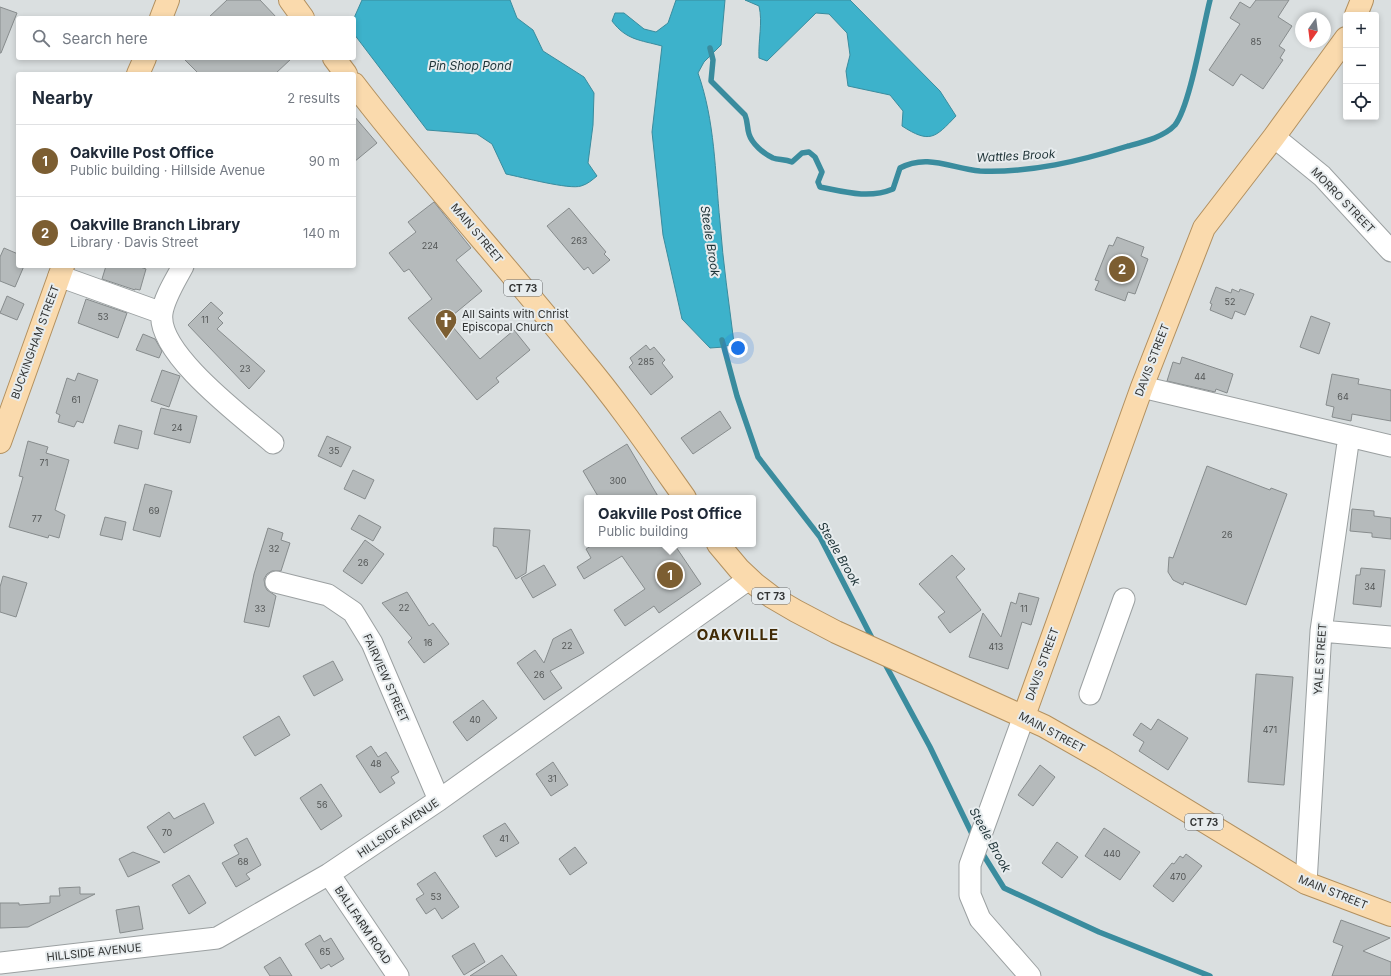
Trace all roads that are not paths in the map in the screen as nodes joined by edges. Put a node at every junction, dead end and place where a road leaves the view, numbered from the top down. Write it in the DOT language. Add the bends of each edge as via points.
graph roads {
  1 [pos="168,0"];
  2 [pos="290,0"];
  3 [pos="1362,0"];
  4 [pos="1357,12"];
  5 [pos="161,16"];
  6 [pos="302,16"];
  7 [pos="1343,42"];
  8 [pos="144,60"];
  9 [pos="336,60"];
  10 [pos="139,72"];
  11 [pos="344,72"];
  12 [pos="356,87"];
  13 [pos="1274,137"];
  14 [pos="1391,251"];
  15 [pos="182,268"];
  16 [pos="61,271"];
  17 [pos="162,313"];
  18 [pos="1142,387"];
  19 [pos="1349,436"];
  20 [pos="0,442"];
  21 [pos="273,443"];
  22 [pos="1391,446"];
  23 [pos="683,495"];
  24 [pos="721,547"];
  25 [pos="749,579"];
  26 [pos="276,582"];
  27 [pos="1124,599"];
  28 [pos="1321,631"];
  29 [pos="1391,637"];
  30 [pos="1090,694"];
  31 [pos="1024,716"];
  32 [pos="439,800"];
  33 [pos="329,874"];
  34 [pos="1306,883"];
  35 [pos="1391,915"];
  36 [pos="0,962"];
  37 [pos="398,976"];
  38 [pos="1030,976"];
  1 -- 5 [label="main road"];
  2 -- 6 [label="main road"];
  3 -- 4 [label="main road"];
  7 -- 13 [label="main road, DAVIS STREET"];
  8 -- 10 [label="main road"];
  9 -- 11 [label="main road"];
  12 -- 23 [label="main road, MAIN STREET / CT 73" via="397,140 581,357"];
  13 -- 14 [label="street, MORRO STREET" via="1322,176"];
  13 -- 18 [label="main road, DAVIS STREET" via="1204,228"];
  15 -- 17 [label="street"];
  16 -- 17 [label="street"];
  16 -- 20 [label="main road, BUCKINGHAM STREET"];
  17 -- 21 [label="street" via="163,331 175,352 210,389"];
  18 -- 19 [label="street"];
  18 -- 31 [label="main road, DAVIS STREET"];
  19 -- 22 [label="street"];
  19 -- 28 [label="street, YALE STREET"];
  24 -- 25 [label="main road, MAIN STREET / CT 73"];
  25 -- 31 [label="main road, MAIN STREET / CT 73" via="782,603 836,632"];
  25 -- 32 [label="street, HILLSIDE AVENUE"];
  26 -- 32 [label="street, FAIRVIEW STREET" via="328,595 353,612 372,643"];
  27 -- 30 [label="street"];
  28 -- 29 [label="street"];
  28 -- 34 [label="street, YALE STREET"];
  31 -- 34 [label="main road, MAIN STREET / CT 73" via="1102,759"];
  31 -- 38 [label="street" via="970,865 970,895 980,919"];
  32 -- 33 [label="street, HILLSIDE AVENUE"];
  33 -- 36 [label="street, HILLSIDE AVENUE" via="217,938"];
  33 -- 37 [label="street, BALLFARM ROAD"];
  34 -- 35 [label="main road, MAIN STREET / CT 73"];
}
